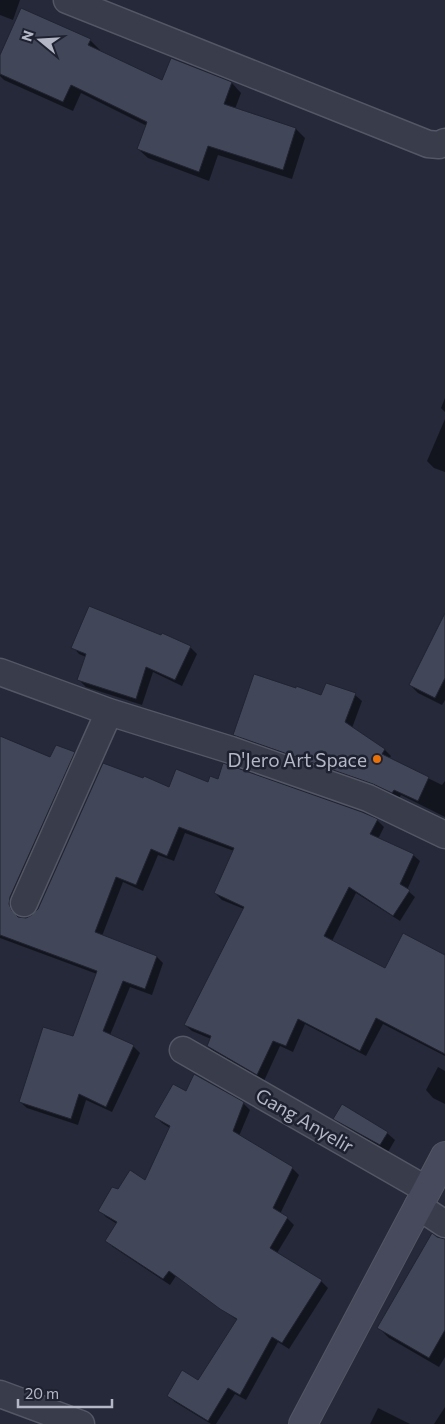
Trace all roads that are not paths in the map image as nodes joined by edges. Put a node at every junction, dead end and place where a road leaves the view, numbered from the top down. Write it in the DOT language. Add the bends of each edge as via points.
graph roads {
  1 [pos="67,0"];
  2 [pos="445,142"];
  3 [pos="0,672"];
  4 [pos="109,712"];
  5 [pos="445,834"];
  6 [pos="24,903"];
  7 [pos="183,1050"];
  8 [pos="445,1156"];
  9 [pos="422,1198"];
  10 [pos="445,1224"];
  11 [pos="0,1394"];
  12 [pos="81,1424"];
  13 [pos="303,1424"];
  1 -- 2 [label="street" via="428,144"];
  3 -- 4 [label="street"];
  4 -- 5 [label="street" via="368,798"];
  4 -- 6 [label="street"];
  7 -- 9 [label="street, Gang Anyelir"];
  8 -- 9 [label="street"];
  9 -- 10 [label="street, Gang Anyelir"];
  9 -- 13 [label="street"];
  11 -- 12 [label="street"];
}
